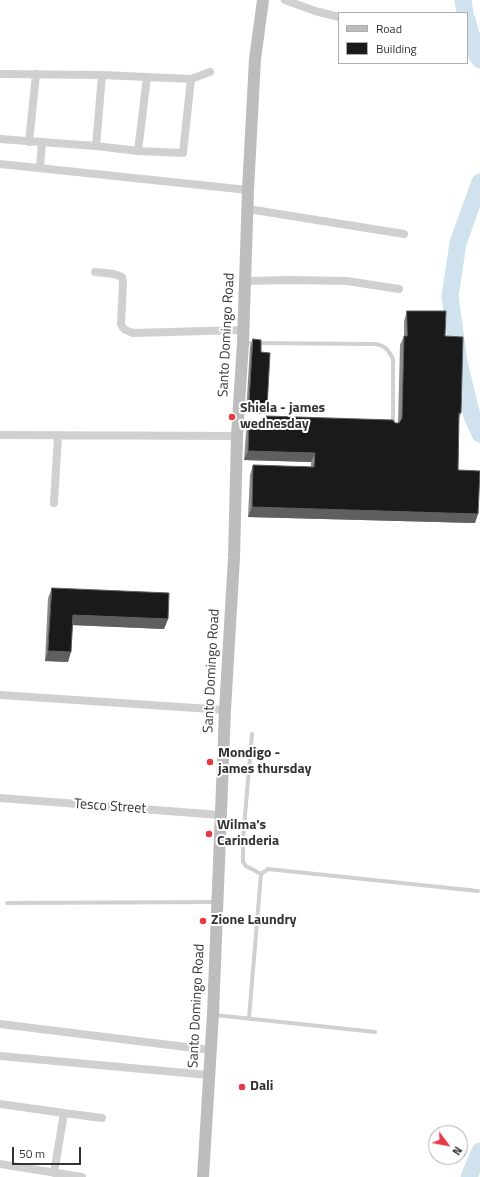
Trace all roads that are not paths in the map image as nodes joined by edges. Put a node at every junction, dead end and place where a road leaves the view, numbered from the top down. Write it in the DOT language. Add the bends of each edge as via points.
graph roads {
  1 [pos="263,0"];
  2 [pos="285,0"];
  3 [pos="338,17"];
  4 [pos="210,72"];
  5 [pos="0,74"];
  6 [pos="36,74"];
  7 [pos="102,75"];
  8 [pos="147,77"];
  9 [pos="191,79"];
  10 [pos="0,139"];
  11 [pos="29,142"];
  12 [pos="42,142"];
  13 [pos="96,146"];
  14 [pos="138,151"];
  15 [pos="0,164"];
  16 [pos="40,168"];
  17 [pos="248,190"];
  18 [pos="248,209"];
  19 [pos="404,234"];
  20 [pos="95,272"];
  21 [pos="245,281"];
  22 [pos="399,289"];
  23 [pos="243,330"];
  24 [pos="243,343"];
  25 [pos="393,430"];
  26 [pos="0,436"];
  27 [pos="58,436"];
  28 [pos="237,436"];
  29 [pos="54,503"];
  30 [pos="0,695"];
  31 [pos="224,710"];
  32 [pos="252,734"];
  33 [pos="0,798"];
  34 [pos="220,815"];
  35 [pos="261,874"];
  36 [pos="478,891"];
  37 [pos="217,902"];
  38 [pos="7,903"];
  39 [pos="213,1014"];
  40 [pos="249,1018"];
  41 [pos="0,1024"];
  42 [pos="375,1032"];
  43 [pos="210,1050"];
  44 [pos="0,1056"];
  45 [pos="208,1075"];
  46 [pos="0,1104"];
  47 [pos="64,1113"];
  48 [pos="102,1118"];
  49 [pos="0,1164"];
  50 [pos="54,1173"];
  51 [pos="82,1177"];
  52 [pos="203,1177"];
  1 -- 17 [label="street, Santo Domingo Road" via="255,59"];
  2 -- 3 [label="street"];
  4 -- 9 [label="street"];
  5 -- 6 [label="street"];
  6 -- 7 [label="street"];
  6 -- 11 [label="street"];
  7 -- 8 [label="street"];
  7 -- 13 [label="street"];
  8 -- 9 [label="street"];
  8 -- 14 [label="street"];
  9 -- 14 [label="street" via="183,153"];
  10 -- 11 [label="street"];
  11 -- 12 [label="street"];
  12 -- 13 [label="street"];
  12 -- 16 [label="street"];
  13 -- 14 [label="street"];
  15 -- 16 [label="street"];
  16 -- 17 [label="street"];
  17 -- 18 [label="street, Santo Domingo Road"];
  18 -- 19 [label="street"];
  18 -- 21 [label="street, Santo Domingo Road"];
  20 -- 23 [label="street" via="122,277 121,324 127,331 133,333"];
  21 -- 22 [label="street" via="347,281"];
  21 -- 23 [label="street, Santo Domingo Road"];
  23 -- 24 [label="street, Santo Domingo Road"];
  24 -- 25 [label="lane" via="384,346 393,359"];
  24 -- 28 [label="street, Santo Domingo Road"];
  26 -- 27 [label="street"];
  27 -- 28 [label="street"];
  27 -- 29 [label="street"];
  28 -- 31 [label="street, Santo Domingo Road" via="234,558"];
  30 -- 31 [label="street"];
  31 -- 34 [label="street, Santo Domingo Road"];
  32 -- 35 [label="lane" via="243,862"];
  33 -- 34 [label="street, Tesco Street"];
  34 -- 37 [label="street, Santo Domingo Road"];
  35 -- 36 [label="lane" via="268,869"];
  35 -- 40 [label="lane"];
  37 -- 38 [label="lane"];
  37 -- 39 [label="street, Santo Domingo Road"];
  39 -- 40 [label="lane"];
  39 -- 43 [label="street, Santo Domingo Road"];
  40 -- 42 [label="lane"];
  41 -- 43 [label="street"];
  43 -- 45 [label="street, Santo Domingo Road"];
  44 -- 45 [label="street"];
  45 -- 52 [label="street, Santo Domingo Road"];
  46 -- 47 [label="street"];
  47 -- 48 [label="street"];
  47 -- 50 [label="street"];
  49 -- 50 [label="street"];
  50 -- 51 [label="street"];
}
